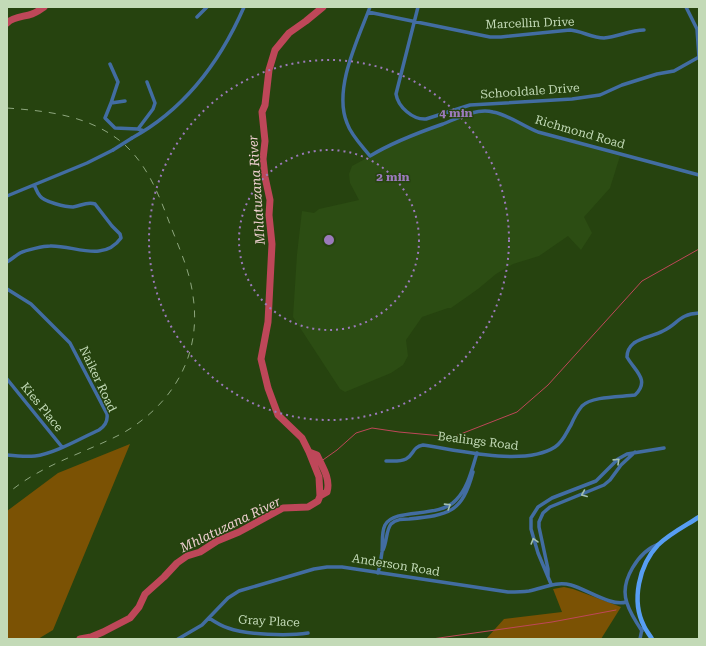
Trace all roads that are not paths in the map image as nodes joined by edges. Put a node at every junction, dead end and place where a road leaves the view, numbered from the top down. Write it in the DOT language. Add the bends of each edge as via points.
graph roads {
  1 [pos="207,7"];
  2 [pos="244,7"];
  3 [pos="370,7"];
  4 [pos="418,7"];
  5 [pos="686,7"];
  6 [pos="368,12"];
  7 [pos="197,17"];
  8 [pos="414,22"];
  9 [pos="644,30"];
  10 [pos="699,58"];
  11 [pos="110,64"];
  12 [pos="147,82"];
  13 [pos="125,101"];
  14 [pos="110,103"];
  15 [pos="138,129"];
  16 [pos="144,132"];
  17 [pos="699,175"];
  18 [pos="34,185"];
  19 [pos="7,196"];
  20 [pos="7,262"];
  21 [pos="7,289"];
  22 [pos="699,313"];
  23 [pos="7,379"];
  24 [pos="62,447"];
  25 [pos="664,448"];
  26 [pos="635,452"];
  27 [pos="478,453"];
  28 [pos="7,455"];
  29 [pos="386,461"];
  30 [pos="699,518"];
  31 [pos="659,544"];
  32 [pos="378,573"];
  33 [pos="548,578"];
  34 [pos="551,584"];
  35 [pos="626,602"];
  36 [pos="209,618"];
  37 [pos="642,628"];
  38 [pos="308,633"];
  39 [pos="178,639"];
  40 [pos="640,639"];
  41 [pos="652,639"];
  1 -- 7 [label="street"];
  2 -- 16 [label="street" via="214,63 198,85"];
  3 -- 6 [label="street"];
  4 -- 8 [label="street, Schooldale Drive"];
  5 -- 10 [label="street" via="697,29"];
  6 -- 8 [label="street, Marcellin Drive"];
  6 -- 17 [label="street, Richmond Road" via="348,64 343,109 350,130 370,156 396,142 460,117 492,111 538,132"];
  8 -- 9 [label="street, Marcellin Drive" via="495,37 570,30 605,38 633,30"];
  8 -- 10 [label="street, Schooldale Drive" via="396,94 399,103 411,115 422,119 470,105 600,95 622,85 674,71"];
  11 -- 14 [label="street" via="118,82"];
  12 -- 15 [label="street" via="155,103"];
  13 -- 14 [label="street"];
  14 -- 15 [label="street" via="104,118 115,128"];
  15 -- 16 [label="street"];
  16 -- 18 [label="street, bridge" via="87,163"];
  18 -- 19 [label="street"];
  18 -- 20 [label="street" via="40,196 49,202 69,207 95,204 121,238 113,246 99,252 48,246 21,253"];
  21 -- 24 [label="street, Naiker Road" via="31,304 70,343 107,414 107,422 99,430"];
  22 -- 27 [label="street, Bealings Road" via="686,315 664,331 634,342 628,349 627,357 641,378 642,385 638,392 635,395 595,400 585,404 556,446 541,454 521,457"];
  23 -- 24 [label="street, Kies Place"];
  24 -- 28 [label="street, Naiker Road" via="35,456"];
  25 -- 26 [label="street"];
  26 -- 33 [label="street, one-way" via="604,485 543,513 539,527"];
  33 -- 26 [label="street, one-way" via="531,529 531,518 535,511 543,503 596,481 623,456"];
  27 -- 29 [label="street, Bealings Road" via="423,445 417,446 407,458"];
  27 -- 32 [label="street" via="470,484 460,503 453,509 444,514 394,522 389,528"];
  30 -- 31 [label="main road"];
  31 -- 35 [label="street" via="644,552 634,565 626,587"];
  31 -- 37 [label="main road" via="645,563 639,582 638,602"];
  32 -- 34 [label="street, Anderson Road" via="514,592"];
  32 -- 36 [label="street, Anderson Road" via="334,567 314,569 239,591 228,598"];
  33 -- 34 [label="street"];
  34 -- 35 [label="street, Anderson Road" via="570,584 616,603"];
  35 -- 37 [label="street" via="634,619"];
  36 -- 38 [label="street, Gray Place" via="226,628 241,631 291,635"];
  36 -- 39 [label="street, Anderson Road"];
  37 -- 40 [label="street"];
  37 -- 41 [label="main road"];
}
